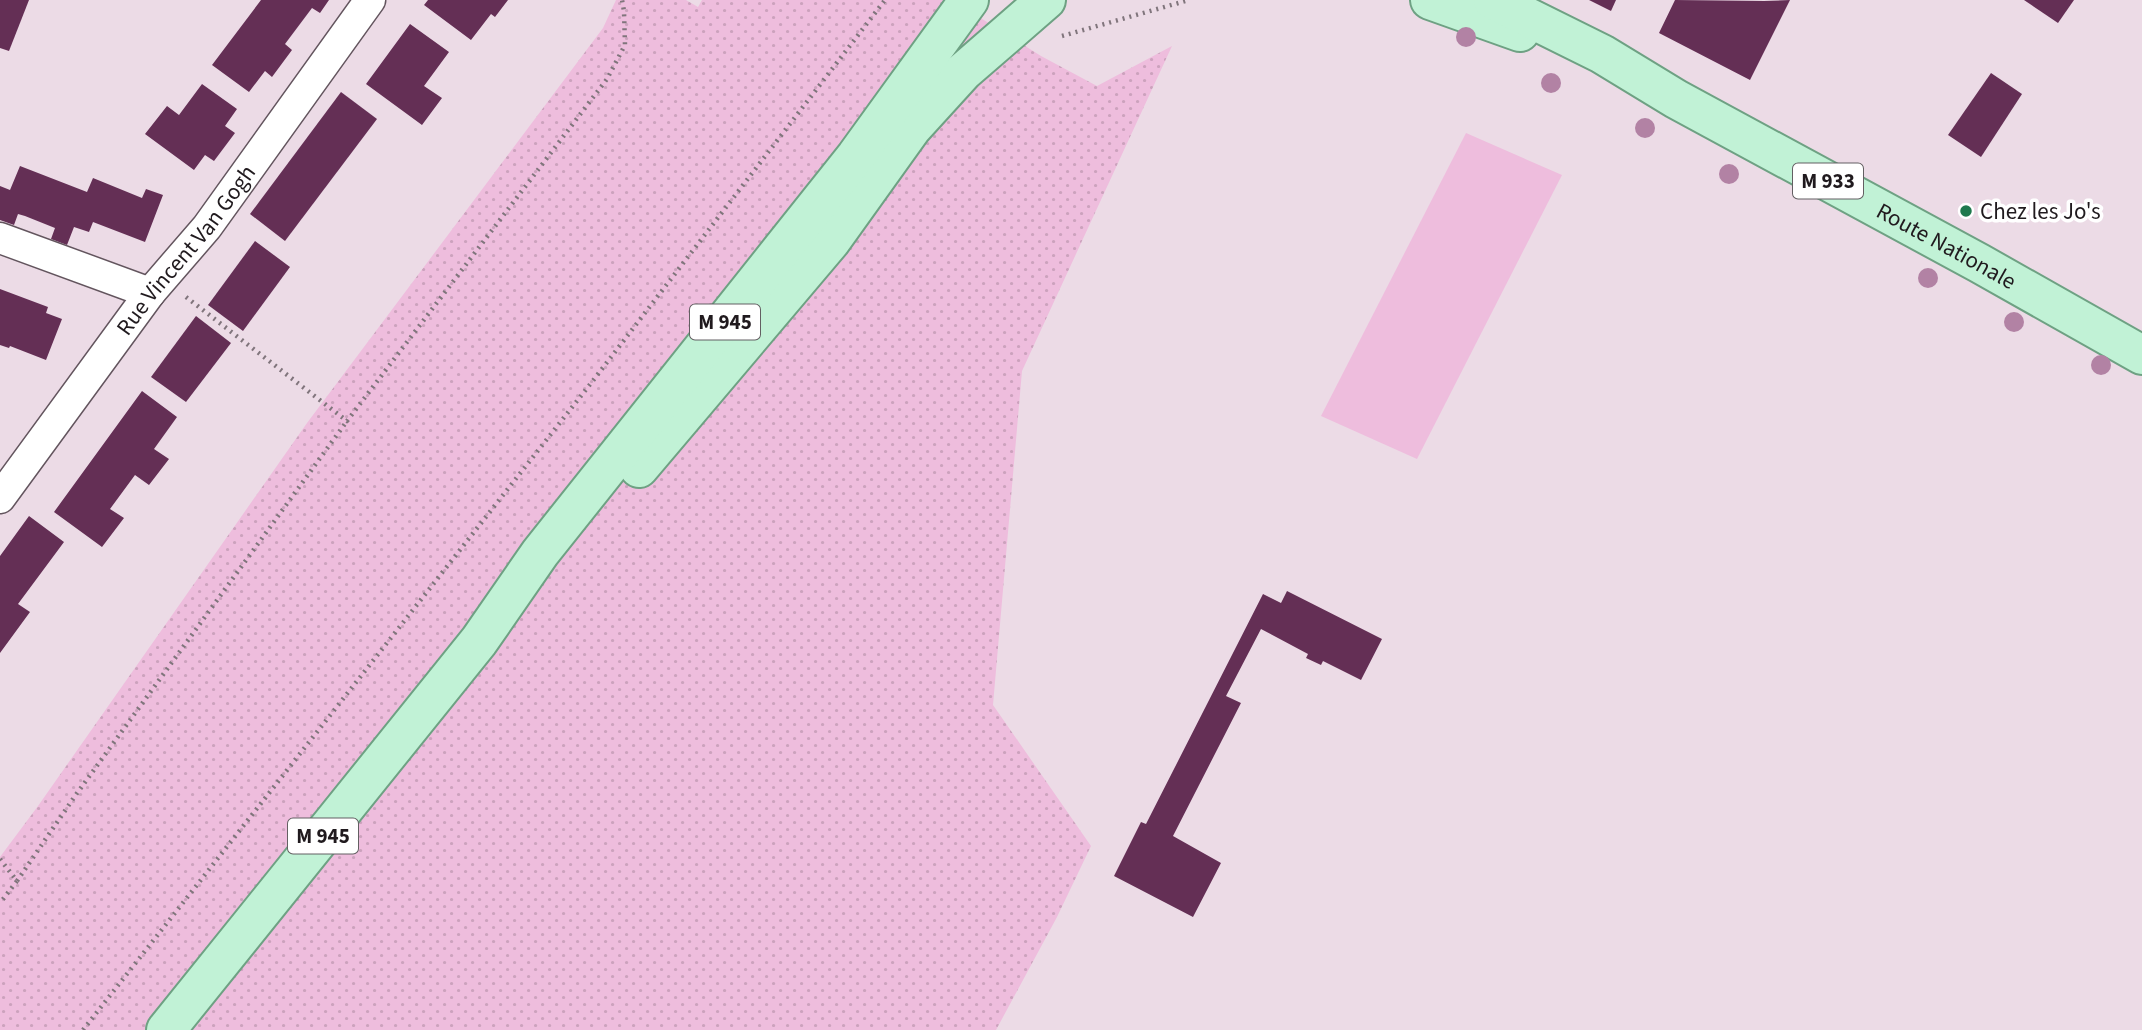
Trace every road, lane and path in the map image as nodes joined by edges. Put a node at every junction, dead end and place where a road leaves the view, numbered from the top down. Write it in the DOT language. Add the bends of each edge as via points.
graph roads {
  1 [pos="370,0"];
  2 [pos="622,0"];
  3 [pos="886,0"];
  4 [pos="969,0"];
  5 [pos="1046,0"];
  6 [pos="1189,0"];
  7 [pos="1430,0"];
  8 [pos="1493,0"];
  9 [pos="1013,27"];
  10 [pos="1676,99"];
  11 [pos="0,238"];
  12 [pos="157,286"];
  13 [pos="2142,355"];
  14 [pos="347,421"];
  15 [pos="0,498"];
  16 [pos="479,641"];
  17 [pos="0,859"];
  18 [pos="17,881"];
  19 [pos="0,903"];
  20 [pos="83,1030"];
  21 [pos="166,1030"];
  1 -- 12 [label="street, Rue Vincent Van Gogh"];
  2 -- 14 [label="path" via="625,46 607,79"];
  3 -- 20 [label="path"];
  4 -- 16 [label="main road, M 945" via="856,156 540,553"];
  5 -- 9 [label="main road, M 945"];
  6 -- 9 [label="path" via="1049,40"];
  7 -- 10 [label="main road, Route Nationale / M 933" via="1601,64"];
  8 -- 10 [label="main road, Route Nationale / M 933" via="1602,54"];
  9 -- 16 [label="main road, M 945" via="963,72 912,128 796,284 558,562"];
  10 -- 13 [label="main road, Route Nationale / M 933"];
  11 -- 12 [label="street"];
  12 -- 14 [label="path"];
  12 -- 15 [label="street, Rue Vincent Van Gogh"];
  14 -- 18 [label="path"];
  16 -- 21 [label="main road, M 945"];
  17 -- 18 [label="path"];
  18 -- 19 [label="path"];
}
